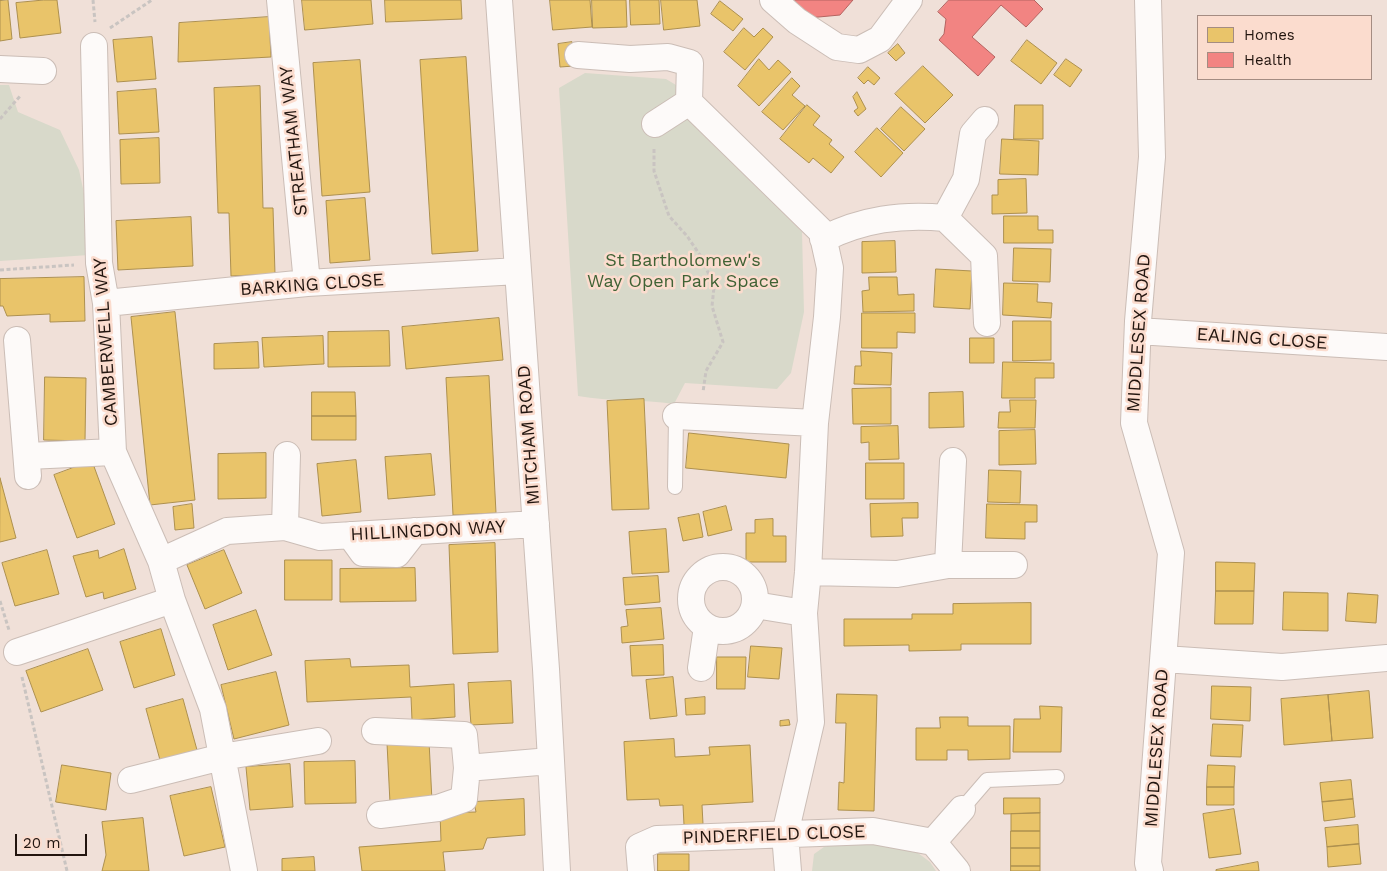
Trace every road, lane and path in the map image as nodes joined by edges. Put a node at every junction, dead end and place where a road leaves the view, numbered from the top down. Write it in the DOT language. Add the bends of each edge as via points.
graph roads {
  1 [pos="94,0"];
  2 [pos="280,0"];
  3 [pos="499,0"];
  4 [pos="773,0"];
  5 [pos="909,0"];
  6 [pos="1148,0"];
  7 [pos="94,35"];
  8 [pos="578,55"];
  9 [pos="0,69"];
  10 [pos="43,71"];
  11 [pos="689,102"];
  12 [pos="985,120"];
  13 [pos="655,124"];
  14 [pos="654,171"];
  15 [pos="945,218"];
  16 [pos="823,239"];
  17 [pos="99,263"];
  18 [pos="0,270"];
  19 [pos="518,271"];
  20 [pos="307,283"];
  21 [pos="106,302"];
  22 [pos="986,323"];
  23 [pos="1138,331"];
  24 [pos="17,340"];
  25 [pos="1387,347"];
  26 [pos="676,416"];
  27 [pos="702,418"];
  28 [pos="815,422"];
  29 [pos="113,452"];
  30 [pos="287,455"];
  31 [pos="954,461"];
  32 [pos="675,487"];
  33 [pos="536,524"];
  34 [pos="285,527"];
  35 [pos="161,561"];
  36 [pos="948,565"];
  37 [pos="1014,565"];
  38 [pos="808,572"];
  39 [pos="172,600"];
  40 [pos="0,602"];
  41 [pos="755,604"];
  42 [pos="804,613"];
  43 [pos="707,627"];
  44 [pos="16,652"];
  45 [pos="1387,658"];
  46 [pos="1164,659"];
  47 [pos="700,668"];
  48 [pos="375,731"];
  49 [pos="308,749"];
  50 [pos="222,757"];
  51 [pos="550,761"];
  52 [pos="467,768"];
  53 [pos="1057,777"];
  54 [pos="132,780"];
  55 [pos="962,809"];
  56 [pos="380,815"];
  57 [pos="785,834"];
  58 [pos="933,842"];
  59 [pos="67,871"];
  60 [pos="244,871"];
  61 [pos="557,871"];
  62 [pos="641,871"];
  63 [pos="788,871"];
  64 [pos="957,871"];
  65 [pos="1150,871"];
  1 -- 7 [label="path"];
  2 -- 20 [label="street, STREATHAM WAY"];
  3 -- 19 [label="street, MITCHAM ROAD"];
  4 -- 5 [label="street" via="797,21 837,47 859,50 896,29"];
  6 -- 23 [label="street, MIDDLESEX ROAD" via="1152,157"];
  7 -- 17 [label="street, CAMBERWELL WAY" via="83,114"];
  8 -- 11 [label="street" via="630,59 668,57 690,63"];
  9 -- 10 [label="street"];
  11 -- 13 [label="street"];
  11 -- 16 [label="street" via="822,232"];
  12 -- 15 [label="street" via="973,134 966,179"];
  14 -- 27 [label="path" via="669,216 702,258 714,287 712,306 723,342 706,371"];
  15 -- 16 [label="street" via="888,217 844,229"];
  15 -- 22 [label="street" via="984,256"];
  16 -- 28 [label="street" via="830,268"];
  17 -- 18 [label="path"];
  17 -- 21 [label="street, CAMBERWELL WAY"];
  19 -- 20 [label="street, BARKING CLOSE"];
  19 -- 33 [label="street, MITCHAM ROAD"];
  20 -- 21 [label="street, BARKING CLOSE"];
  21 -- 29 [label="street, CAMBERWELL WAY"];
  23 -- 25 [label="street, EALING CLOSE"];
  23 -- 46 [label="street, MIDDLESEX ROAD" via="1134,422 1171,553"];
  24 -- 29 [label="street" via="28,466"];
  26 -- 27 [label="street"];
  26 -- 32 [label="lane"];
  27 -- 28 [label="street"];
  28 -- 38 [label="street"];
  29 -- 35 [label="street, CAMBERWELL WAY"];
  30 -- 34 [label="street"];
  31 -- 36 [label="street"];
  33 -- 34 [label="street, HILLINGDON WAY" via="320,537"];
  33 -- 51 [label="street, MITCHAM ROAD"];
  34 -- 35 [label="street" via="227,531"];
  35 -- 39 [label="street, CAMBERWELL WAY"];
  36 -- 37 [label="street"];
  36 -- 38 [label="street" via="897,574"];
  38 -- 42 [label="street"];
  39 -- 44 [label="street"];
  39 -- 50 [label="street, CAMBERWELL WAY" via="213,709"];
  40 -- 44 [label="path"];
  41 -- 42 [label="street"];
  41 -- 43 [label="street" via="752,614 737,628 727,631"];
  41 -- 43 [label="street" via="752,583 744,574 735,569 713,568 696,582 692,592 693,612"];
  42 -- 57 [label="street" via="811,722"];
  43 -- 47 [label="street"];
  44 -- 59 [label="path"];
  45 -- 46 [label="street" via="1282,667"];
  46 -- 65 [label="street, MIDDLESEX ROAD" via="1148,863"];
  48 -- 52 [label="street" via="464,735"];
  49 -- 50 [label="street"];
  50 -- 54 [label="street"];
  50 -- 60 [label="street, CAMBERWELL WAY"];
  51 -- 52 [label="street"];
  51 -- 61 [label="street, MITCHAM ROAD"];
  52 -- 56 [label="street" via="464,800 438,808"];
  53 -- 55 [label="lane" via="986,780"];
  55 -- 58 [label="street"];
  57 -- 58 [label="street, PINDERFIELD CLOSE" via="873,831"];
  57 -- 62 [label="street, PINDERFIELD CLOSE" via="658,840 639,847"];
  57 -- 63 [label="street"];
  58 -- 64 [label="street"];
}
